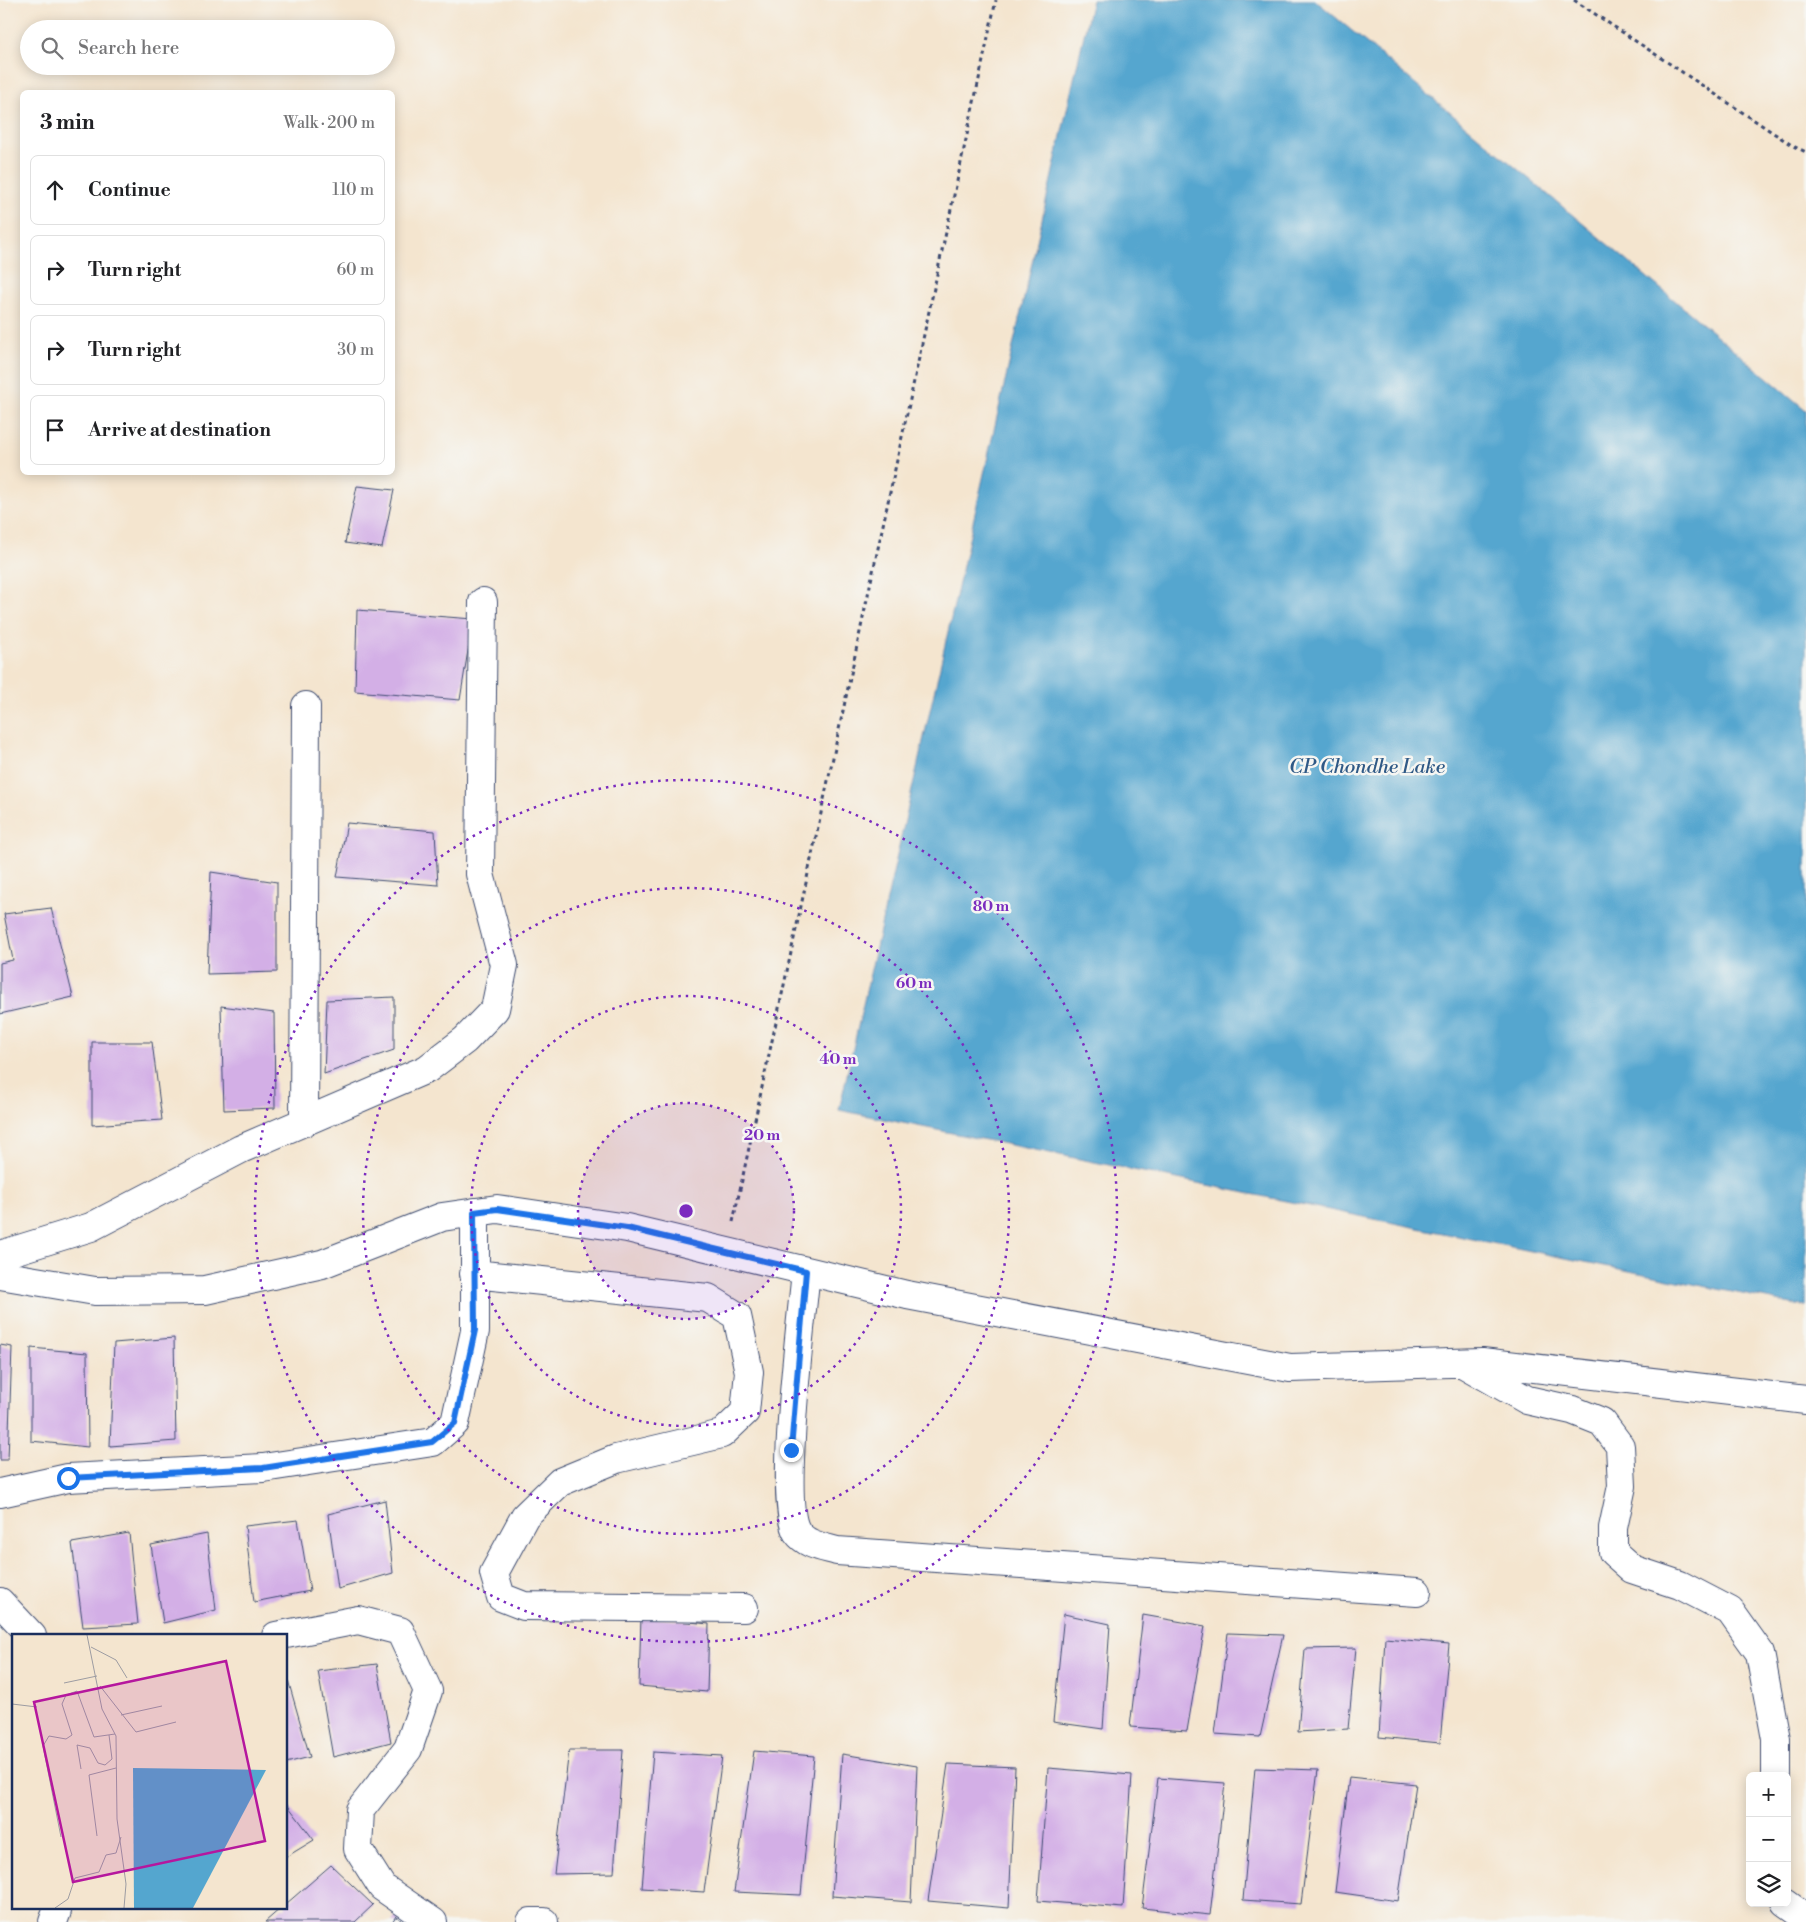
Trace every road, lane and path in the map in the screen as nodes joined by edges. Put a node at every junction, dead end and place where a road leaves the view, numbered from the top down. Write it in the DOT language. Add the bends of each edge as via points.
graph roads {
  1 [pos="996,0"];
  2 [pos="1574,0"];
  3 [pos="1806,152"];
  4 [pos="483,602"];
  5 [pos="306,706"];
  6 [pos="304,1122"];
  7 [pos="474,1212"];
  8 [pos="727,1252"];
  9 [pos="0,1255"];
  10 [pos="806,1271"];
  11 [pos="474,1274"];
  12 [pos="0,1275"];
  13 [pos="1463,1363"];
  14 [pos="1806,1400"];
  15 [pos="0,1493"];
  16 [pos="1417,1592"];
  17 [pos="0,1602"];
  18 [pos="744,1608"];
  19 [pos="30,1634"];
  20 [pos="286,1634"];
  21 [pos="1776,1772"];
  22 [pos="1791,1907"];
  23 [pos="1806,1918"];
  24 [pos="433,1922"];
  25 [pos="531,1922"];
  26 [pos="544,1922"];
  1 -- 8 [label="path"];
  2 -- 3 [label="path"];
  4 -- 6 [label="street" via="480,874 504,965 495,1009 465,1040 427,1069"];
  5 -- 6 [label="street"];
  6 -- 9 [label="street" via="241,1149 91,1227"];
  7 -- 8 [label="street" via="497,1209 627,1228"];
  7 -- 11 [label="street"];
  7 -- 12 [label="street" via="442,1217 322,1264 205,1290 96,1291"];
  8 -- 10 [label="street"];
  10 -- 13 [label="street" via="907,1295 1290,1368"];
  10 -- 16 [label="street" via="789,1494 797,1532 812,1544 837,1551"];
  11 -- 15 [label="street" via="475,1330 455,1423 432,1442 263,1468 68,1478"];
  11 -- 18 [label="street" via="708,1298 737,1316 750,1372 745,1412 722,1434 616,1459 560,1482 524,1516 494,1573 501,1597 524,1606"];
  13 -- 14 [label="street" via="1482,1362"];
  13 -- 21 [label="street" via="1527,1400 1572,1410 1602,1422 1620,1446 1622,1486 1613,1528 1613,1552 1632,1569 1680,1585 1730,1611 1760,1653 1776,1739"];
  17 -- 19 [label="street"];
  20 -- 24 [label="street" via="358,1620 400,1631 428,1691 408,1748 360,1810 358,1849 382,1887"];
  22 -- 23 [label="street"];
  25 -- 26 [label="street"];
}
